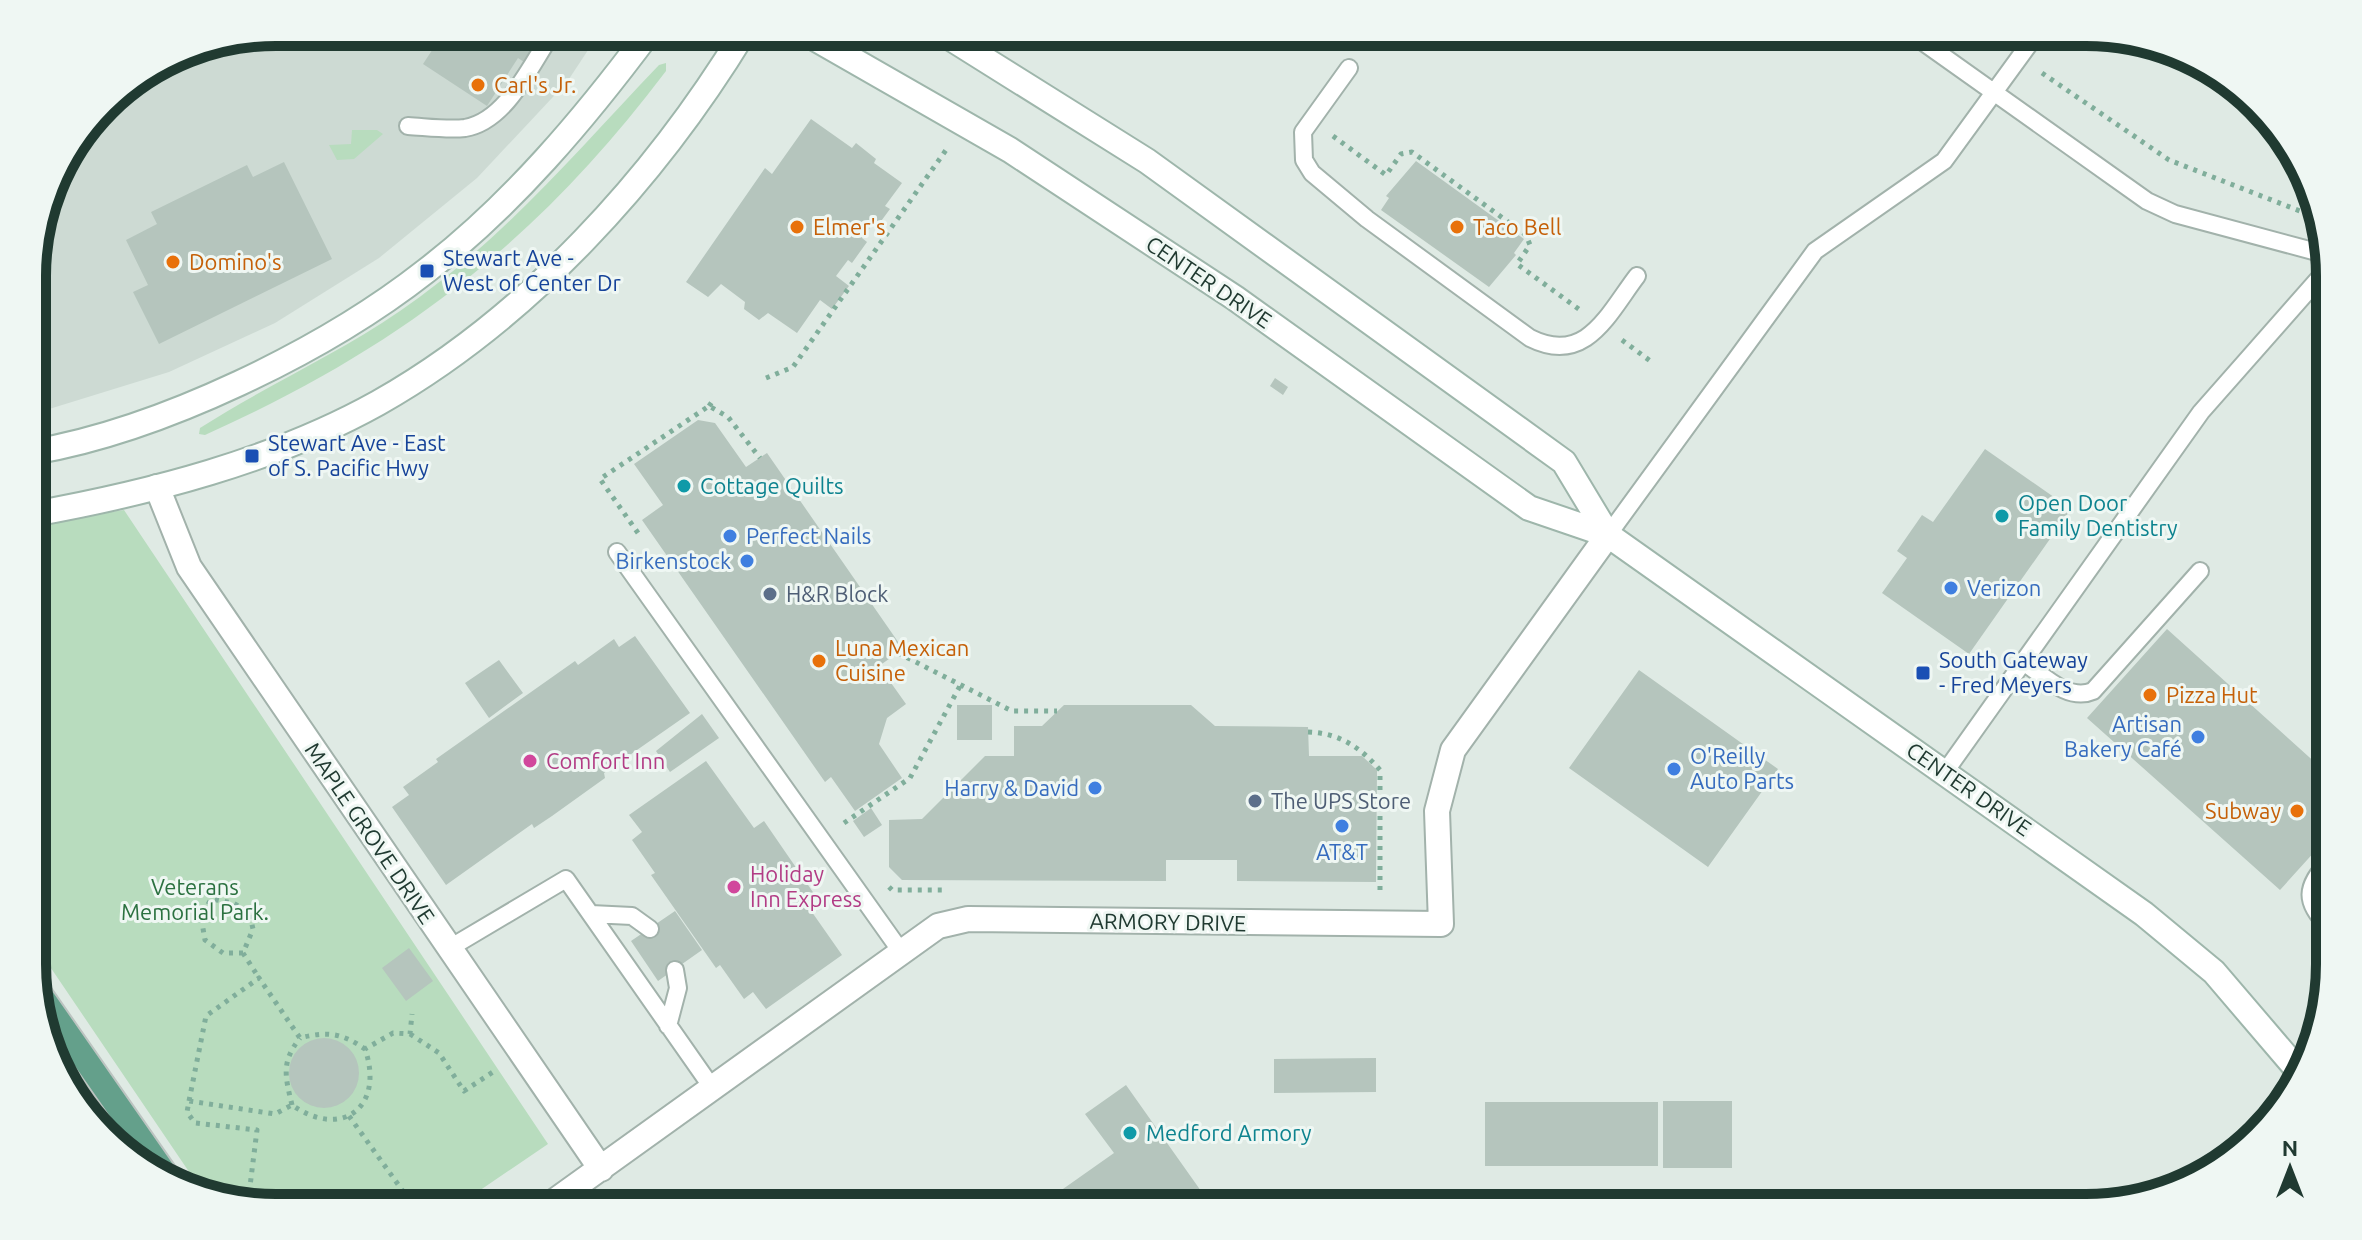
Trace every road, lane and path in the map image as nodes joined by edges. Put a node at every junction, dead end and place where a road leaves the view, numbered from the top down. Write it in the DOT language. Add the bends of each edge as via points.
graph roads {
  1 [pos="543,46"];
  2 [pos="638,46"];
  3 [pos="735,46"];
  4 [pos="828,46"];
  5 [pos="963,46"];
  6 [pos="1928,46"];
  7 [pos="2028,46"];
  8 [pos="1349,68"];
  9 [pos="2041,72"];
  10 [pos="1994,95"];
  11 [pos="408,126"];
  12 [pos="1329,133"];
  13 [pos="946,150"];
  14 [pos="2307,214"];
  15 [pos="2314,251"];
  16 [pos="1637,276"];
  17 [pos="2316,282"];
  18 [pos="1591,318"];
  19 [pos="1610,332"];
  20 [pos="1653,363"];
  21 [pos="766,378"];
  22 [pos="714,399"];
  23 [pos="709,406"];
  24 [pos="46,449"];
  25 [pos="760,458"];
  26 [pos="157,487"];
  27 [pos="46,511"];
  28 [pos="1608,535"];
  29 [pos="645,543"];
  30 [pos="617,552"];
  31 [pos="2200,571"];
  32 [pos="898,653"];
  33 [pos="2022,661"];
  34 [pos="960,686"];
  35 [pos="1057,711"];
  36 [pos="1308,732"];
  37 [pos="1945,772"];
  38 [pos="835,810"];
  39 [pos="844,823"];
  40 [pos="852,834"];
  41 [pos="2316,877"];
  42 [pos="884,879"];
  43 [pos="955,890"];
  44 [pos="1364,890"];
  45 [pos="591,914"];
  46 [pos="2316,914"];
  47 [pos="650,929"];
  48 [pos="448,949"];
  49 [pos="243,953"];
  50 [pos="902,953"];
  51 [pos="675,970"];
  52 [pos="259,978"];
  53 [pos="51,1011"];
  54 [pos="412,1014"];
  55 [pos="668,1026"];
  56 [pos="410,1034"];
  57 [pos="300,1038"];
  58 [pos="365,1049"];
  59 [pos="520,1055"];
  60 [pos="2293,1064"];
  61 [pos="713,1089"];
  62 [pos="189,1101"];
  63 [pos="292,1105"];
  64 [pos="349,1116"];
  65 [pos="154,1159"];
  66 [pos="601,1169"];
  67 [pos="249,1192"];
  68 [pos="405,1194"];
  69 [pos="565,1194"];
  1 -- 11 [label="lane" via="499,111 485,122 464,128"];
  2 -- 24 [label="main road" via="497,208 427,271 368,311 204,398 121,429"];
  3 -- 26 [label="main road" via="680,128 633,184 551,271 477,336 377,404 315,434"];
  4 -- 28 [label="main road, CENTER DRIVE" via="1010,150 1235,298 1529,508"];
  5 -- 28 [label="main road, CENTER DRIVE" via="1147,161 1564,462"];
  6 -- 10 [label="lane"];
  7 -- 10 [label="lane"];
  8 -- 16 [label="lane" via="1303,132 1304,160 1312,173 1530,338 1556,348 1581,343"];
  9 -- 14 [label="path" via="2169,160"];
  10 -- 15 [label="lane" via="2147,201 2175,214"];
  10 -- 28 [label="lane" via="1931,173 1815,251"];
  12 -- 18 [label="path" via="1386,175 1401,154 1412,152 1526,235 1530,245 1517,264"];
  13 -- 21 [label="path" via="793,367"];
  17 -- 33 [label="lane" via="2201,412"];
  19 -- 20 [label="path"];
  22 -- 23 [label="path"];
  23 -- 25 [label="path" via="728,417"];
  23 -- 29 [label="path" via="600,479"];
  26 -- 27 [label="main road"];
  26 -- 48 [label="main road, MAPLE GROVE DRIVE" via="189,567"];
  28 -- 37 [label="main road, CENTER DRIVE"];
  28 -- 50 [label="main road, ARMORY DRIVE" via="1453,750 1437,811 1441,924 968,919 938,926"];
  30 -- 50 [label="lane"];
  31 -- 33 [label="lane" via="2093,691 2081,696 2068,692"];
  32 -- 34 [label="path"];
  33 -- 37 [label="lane"];
  34 -- 35 [label="path" via="1012,711"];
  34 -- 39 [label="path" via="910,778"];
  36 -- 44 [label="path" via="1331,732 1366,754 1380,770 1380,890"];
  37 -- 60 [label="main road, CENTER DRIVE" via="2144,914 2214,972"];
  38 -- 39 [label="path"];
  39 -- 40 [label="path"];
  41 -- 46 [label="lane" via="2309,893"];
  42 -- 43 [label="path" via="892,890"];
  45 -- 47 [label="lane" via="632,916"];
  45 -- 48 [label="lane" via="566,879"];
  45 -- 55 [label="lane"];
  48 -- 59 [label="main road, MAPLE GROVE DRIVE"];
  49 -- 49 [label="path" via="253,929 249,912 211,899 201,917 205,940 223,953"];
  49 -- 52 [label="path"];
  50 -- 61 [label="main road, ARMORY DRIVE"];
  51 -- 55 [label="lane" via="678,988"];
  52 -- 57 [label="path"];
  52 -- 62 [label="path" via="206,1016"];
  53 -- 65 [label="main road"];
  54 -- 56 [label="path"];
  55 -- 61 [label="lane"];
  56 -- 58 [label="path" via="393,1033"];
  56 -- 59 [label="path" via="439,1053 464,1091"];
  57 -- 58 [label="path" via="335,1033"];
  57 -- 63 [label="path" via="288,1053 285,1077"];
  58 -- 64 [label="path" via="373,1083 365,1102"];
  59 -- 66 [label="main road, MAPLE GROVE DRIVE"];
  61 -- 66 [label="main road, ARMORY DRIVE"];
  62 -- 63 [label="path" via="275,1114"];
  62 -- 67 [label="path" via="187,1112 195,1123 257,1130"];
  63 -- 64 [label="path" via="310,1118 329,1122"];
  64 -- 68 [label="path"];
  66 -- 69 [label="main road, ARMORY DRIVE"];
}
